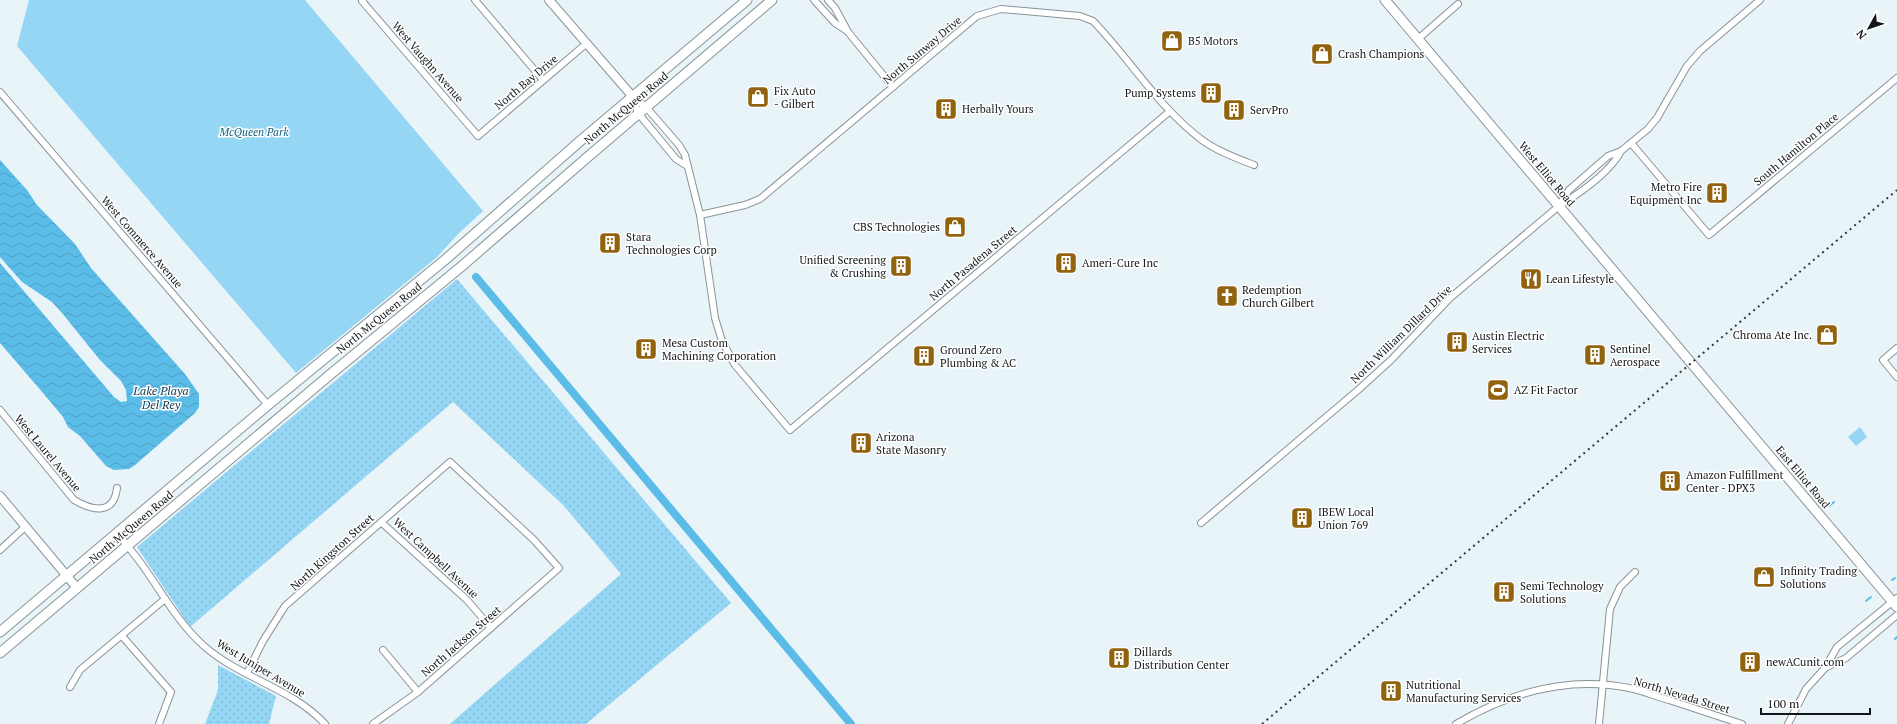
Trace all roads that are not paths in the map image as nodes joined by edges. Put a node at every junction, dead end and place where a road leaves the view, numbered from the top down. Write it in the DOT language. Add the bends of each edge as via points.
graph roads {
  1 [pos="362,0"];
  2 [pos="475,0"];
  3 [pos="549,0"];
  4 [pos="747,0"];
  5 [pos="772,0"];
  6 [pos="814,0"];
  7 [pos="828,0"];
  8 [pos="1384,0"];
  9 [pos="1760,0"];
  10 [pos="1458,4"];
  11 [pos="848,32"];
  12 [pos="1418,39"];
  13 [pos="587,43"];
  14 [pos="1897,78"];
  15 [pos="543,80"];
  16 [pos="893,87"];
  17 [pos="0,92"];
  18 [pos="633,97"];
  19 [pos="646,106"];
  20 [pos="1169,112"];
  21 [pos="638,113"];
  22 [pos="478,136"];
  23 [pos="1631,143"];
  24 [pos="1621,151"];
  25 [pos="1254,165"];
  26 [pos="687,166"];
  27 [pos="1559,206"];
  28 [pos="700,215"];
  29 [pos="452,254"];
  30 [pos="462,266"];
  31 [pos="1897,348"];
  32 [pos="321,360"];
  33 [pos="1691,363"];
  34 [pos="332,373"];
  35 [pos="1897,377"];
  36 [pos="268,404"];
  37 [pos="0,410"];
  38 [pos="117,488"];
  39 [pos="0,496"];
  40 [pos="381,522"];
  41 [pos="1201,523"];
  42 [pos="26,526"];
  43 [pos="117,533"];
  44 [pos="127,546"];
  45 [pos="0,550"];
  46 [pos="559,568"];
  47 [pos="1635,572"];
  48 [pos="67,575"];
  49 [pos="77,588"];
  50 [pos="165,599"];
  51 [pos="1895,602"];
  52 [pos="1897,615"];
  53 [pos="491,628"];
  54 [pos="0,632"];
  55 [pos="122,636"];
  56 [pos="383,650"];
  57 [pos="0,653"];
  58 [pos="1825,668"];
  59 [pos="247,673"];
  60 [pos="1603,685"];
  61 [pos="70,687"];
  62 [pos="418,692"];
  63 [pos="159,724"];
  64 [pos="324,724"];
  65 [pos="373,724"];
  66 [pos="1456,724"];
  67 [pos="1599,724"];
  68 [pos="1742,724"];
  69 [pos="1788,724"];
  1 -- 22 [label="street, West Vaughn Avenue"];
  2 -- 15 [label="street"];
  3 -- 13 [label="street"];
  4 -- 18 [label="main road, North McQueen Road"];
  5 -- 19 [label="main road, North McQueen Road"];
  6 -- 11 [label="street" via="835,23"];
  7 -- 11 [label="street"];
  8 -- 12 [label="main road, West Elliot Road"];
  9 -- 23 [label="street" via="1700,51 1687,66 1657,118"];
  10 -- 12 [label="street"];
  11 -- 16 [label="street"];
  12 -- 27 [label="main road, West Elliot Road"];
  13 -- 15 [label="street, North Bay Drive"];
  13 -- 18 [label="street"];
  14 -- 23 [label="street, South Hamilton Place" via="1709,235"];
  15 -- 22 [label="street, North Bay Drive"];
  16 -- 20 [label="street, North Sunway Drive" via="977,16 1000,9 1014,10 1080,16 1093,21"];
  16 -- 28 [label="street, North Sunway Drive" via="760,199"];
  17 -- 36 [label="street, West Commerce Avenue"];
  18 -- 19 [label="street"];
  18 -- 21 [label="street"];
  18 -- 29 [label="main road, North McQueen Road"];
  19 -- 21 [label="main road, North McQueen Road"];
  19 -- 26 [label="street" via="679,145 685,155"];
  20 -- 25 [label="street, North Sunway Drive" via="1203,141"];
  20 -- 28 [label="street, North Pasadena Street" via="790,430 735,365 722,341 715,318"];
  21 -- 26 [label="street" via="676,159"];
  21 -- 30 [label="main road, North McQueen Road"];
  23 -- 24 [label="street"];
  24 -- 27 [label="street" via="1615,163"];
  24 -- 27 [label="street" via="1608,156 1569,190"];
  26 -- 28 [label="street"];
  27 -- 33 [label="main road, West Elliot Road"];
  27 -- 41 [label="street, North William Dillard Drive" via="1450,298 1391,360 1358,390"];
  29 -- 30 [label="main road"];
  29 -- 32 [label="main road, North McQueen Road"];
  30 -- 34 [label="main road, North McQueen Road"];
  31 -- 35 [label="street" via="1883,360"];
  32 -- 34 [label="main road"];
  32 -- 36 [label="main road, North McQueen Road"];
  33 -- 51 [label="main road, East Elliot Road"];
  34 -- 44 [label="main road, North McQueen Road"];
  36 -- 43 [label="main road, North McQueen Road"];
  37 -- 38 [label="street, West Laurel Avenue" via="74,500 86,507 100,508 110,505 116,499"];
  39 -- 42 [label="street"];
  40 -- 46 [label="street, North Kingston Street" via="450,462 534,540"];
  40 -- 53 [label="street, West Campbell Avenue" via="467,600"];
  40 -- 59 [label="street, North Kingston Street" via="285,606 262,642"];
  42 -- 45 [label="street"];
  42 -- 48 [label="street"];
  43 -- 44 [label="street, West Juniper Avenue"];
  43 -- 48 [label="main road, North McQueen Road"];
  44 -- 49 [label="main road, North McQueen Road"];
  44 -- 50 [label="street, West Juniper Avenue"];
  46 -- 53 [label="street, North Jackson Street"];
  47 -- 60 [label="street" via="1620,587 1610,609"];
  48 -- 49 [label="street"];
  48 -- 54 [label="main road, North McQueen Road"];
  49 -- 57 [label="main road, North McQueen Road"];
  50 -- 55 [label="street"];
  50 -- 59 [label="street, West Juniper Avenue" via="205,647"];
  51 -- 58 [label="street" via="1837,647"];
  52 -- 58 [label="street" via="1846,658"];
  53 -- 62 [label="street, North Jackson Street"];
  55 -- 61 [label="street" via="80,670"];
  55 -- 63 [label="street" via="171,692"];
  56 -- 62 [label="street"];
  58 -- 69 [label="street" via="1806,689"];
  59 -- 64 [label="street, West Juniper Avenue" via="290,696"];
  60 -- 66 [label="street, North Nevada Street" via="1570,685 1538,689 1507,698"];
  60 -- 67 [label="street"];
  60 -- 68 [label="street, North Nevada Street" via="1634,689"];
  62 -- 65 [label="street, North Jackson Street"];
}
